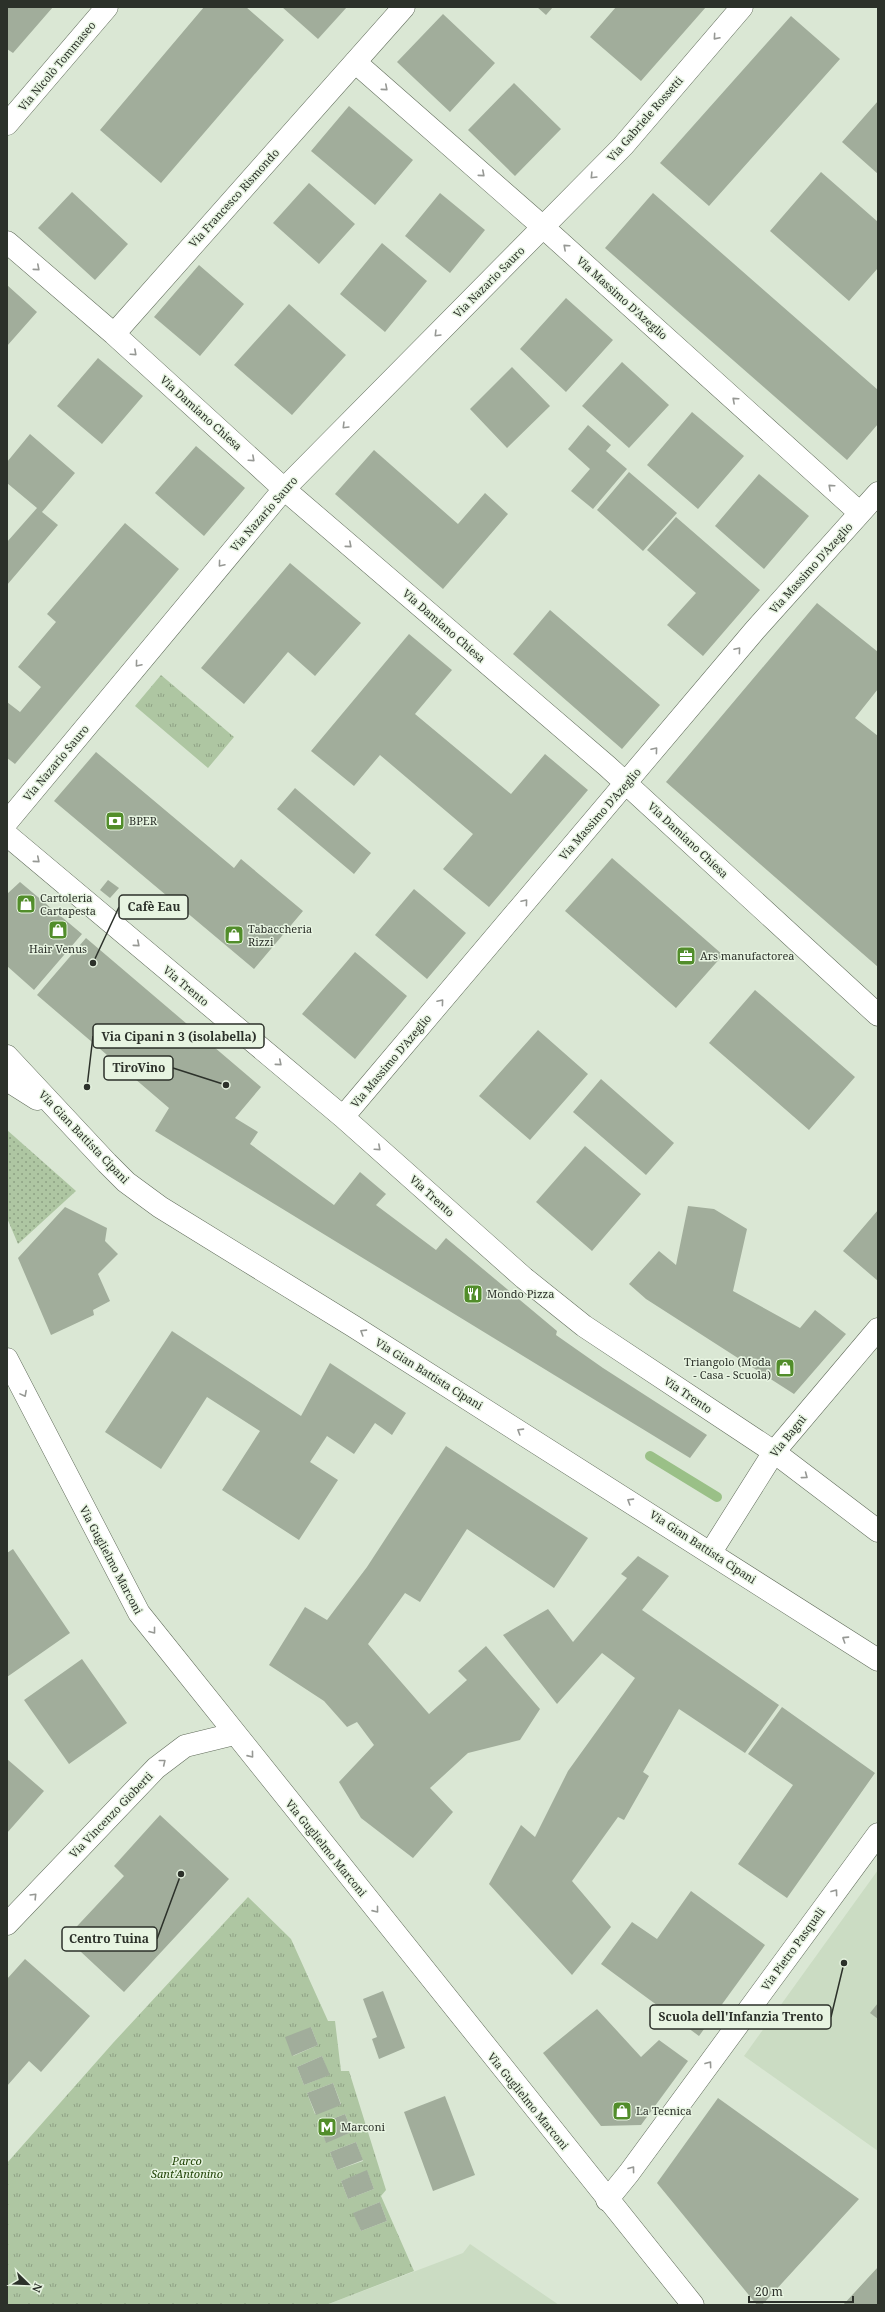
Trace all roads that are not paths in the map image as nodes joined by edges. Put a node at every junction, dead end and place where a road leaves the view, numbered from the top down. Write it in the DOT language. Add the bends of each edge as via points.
graph roads {
  1 [pos="107,7"];
  2 [pos="404,7"];
  3 [pos="742,7"];
  4 [pos="355,62"];
  5 [pos="7,124"];
  6 [pos="543,227"];
  7 [pos="7,242"];
  8 [pos="114,334"];
  9 [pos="284,488"];
  10 [pos="878,493"];
  11 [pos="860,513"];
  12 [pos="626,784"];
  13 [pos="7,822"];
  14 [pos="7,835"];
  15 [pos="878,1015"];
  16 [pos="7,1056"];
  17 [pos="7,1080"];
  18 [pos="60,1113"];
  19 [pos="343,1117"];
  20 [pos="878,1329"];
  21 [pos="7,1359"];
  22 [pos="774,1452"];
  23 [pos="878,1531"];
  24 [pos="711,1552"];
  25 [pos="878,1660"];
  26 [pos="234,1734"];
  27 [pos="878,1834"];
  28 [pos="7,1924"];
  29 [pos="607,2200"];
  30 [pos="693,2305"];
  1 -- 5 [label="street, Via Nicolò Tommaseo"];
  2 -- 4 [label="street, Via Francesco Rismondo"];
  3 -- 6 [label="street, Via Gabriele Rossetti, one-way" via="623,146"];
  4 -- 6 [label="street, one-way"];
  4 -- 8 [label="street, Via Francesco Rismondo"];
  6 -- 9 [label="street, Via Nazario Sauro, one-way"];
  11 -- 6 [label="street, Via Massimo D'Azeglio, one-way"];
  7 -- 8 [label="street, Via Damiano Chiesa, one-way"];
  8 -- 9 [label="street, Via Damiano Chiesa, one-way"];
  9 -- 12 [label="street, Via Damiano Chiesa, one-way"];
  9 -- 13 [label="street, Via Nazario Sauro, one-way"];
  10 -- 11 [label="street, Via Massimo D'Azeglio"];
  12 -- 11 [label="street, Via Massimo D'Azeglio, one-way" via="755,630"];
  12 -- 15 [label="street, Via Damiano Chiesa"];
  19 -- 12 [label="street, Via Massimo D'Azeglio, one-way"];
  14 -- 19 [label="street, Via Trento, one-way"];
  16 -- 18 [label="street, Via Gian Battista Cipani"];
  17 -- 18 [label="street"];
  24 -- 18 [label="street, Via Gian Battista Cipani, one-way" via="160,1207 126,1182"];
  19 -- 22 [label="street, Via Trento, one-way" via="524,1278 584,1326"];
  20 -- 22 [label="street, Via Bagni"];
  21 -- 26 [label="street, Via Guglielmo Marconi, one-way" via="139,1613"];
  22 -- 23 [label="street, Via Trento, one-way"];
  22 -- 24 [label="street, Via Bagni"];
  25 -- 24 [label="street, Via Gian Battista Cipani, one-way"];
  28 -- 26 [label="street, Via Vincenzo Gioberti, one-way" via="156,1768 186,1746"];
  26 -- 29 [label="street, Via Guglielmo Marconi, one-way"];
  29 -- 27 [label="street, Via Pietro Pasquali, one-way"];
  29 -- 30 [label="street, Via Guglielmo Marconi"];
}
